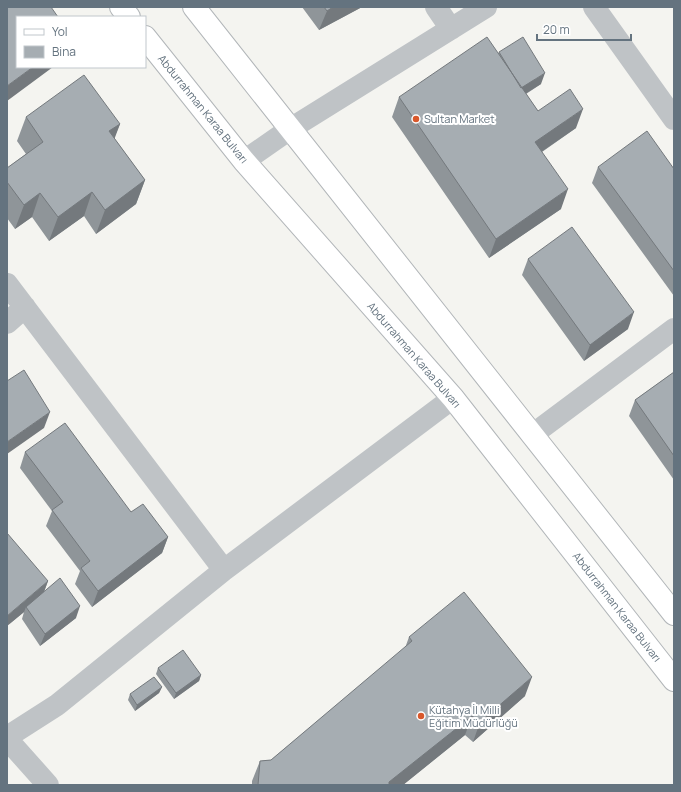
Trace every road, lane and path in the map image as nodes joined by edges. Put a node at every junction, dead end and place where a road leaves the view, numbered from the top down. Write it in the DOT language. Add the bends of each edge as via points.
graph roads {
  1 [pos="121,7"];
  2 [pos="194,7"];
  3 [pos="436,7"];
  4 [pos="486,7"];
  5 [pos="594,7"];
  6 [pos="128,16"];
  7 [pos="451,29"];
  8 [pos="146,38"];
  9 [pos="674,119"];
  10 [pos="290,129"];
  11 [pos="244,161"];
  12 [pos="7,284"];
  13 [pos="24,307"];
  14 [pos="7,323"];
  15 [pos="674,329"];
  16 [pos="453,398"];
  17 [pos="532,434"];
  18 [pos="224,570"];
  19 [pos="674,614"];
  20 [pos="674,680"];
  21 [pos="7,738"];
  22 [pos="48,785"];
  1 -- 6 [label="main road"];
  2 -- 10 [label="main road"];
  3 -- 7 [label="street"];
  4 -- 7 [label="street"];
  5 -- 9 [label="street"];
  7 -- 10 [label="street"];
  8 -- 11 [label="main road, Abdurrahman Karaa Bulvarı"];
  10 -- 11 [label="street"];
  10 -- 17 [label="main road"];
  11 -- 16 [label="main road, Abdurrahman Karaa Bulvarı"];
  12 -- 13 [label="street"];
  13 -- 14 [label="street"];
  13 -- 18 [label="street"];
  15 -- 17 [label="street"];
  16 -- 18 [label="street"];
  16 -- 20 [label="main road, Abdurrahman Karaa Bulvarı"];
  17 -- 19 [label="main road"];
  18 -- 21 [label="street" via="57,705"];
  21 -- 22 [label="street"];
}
